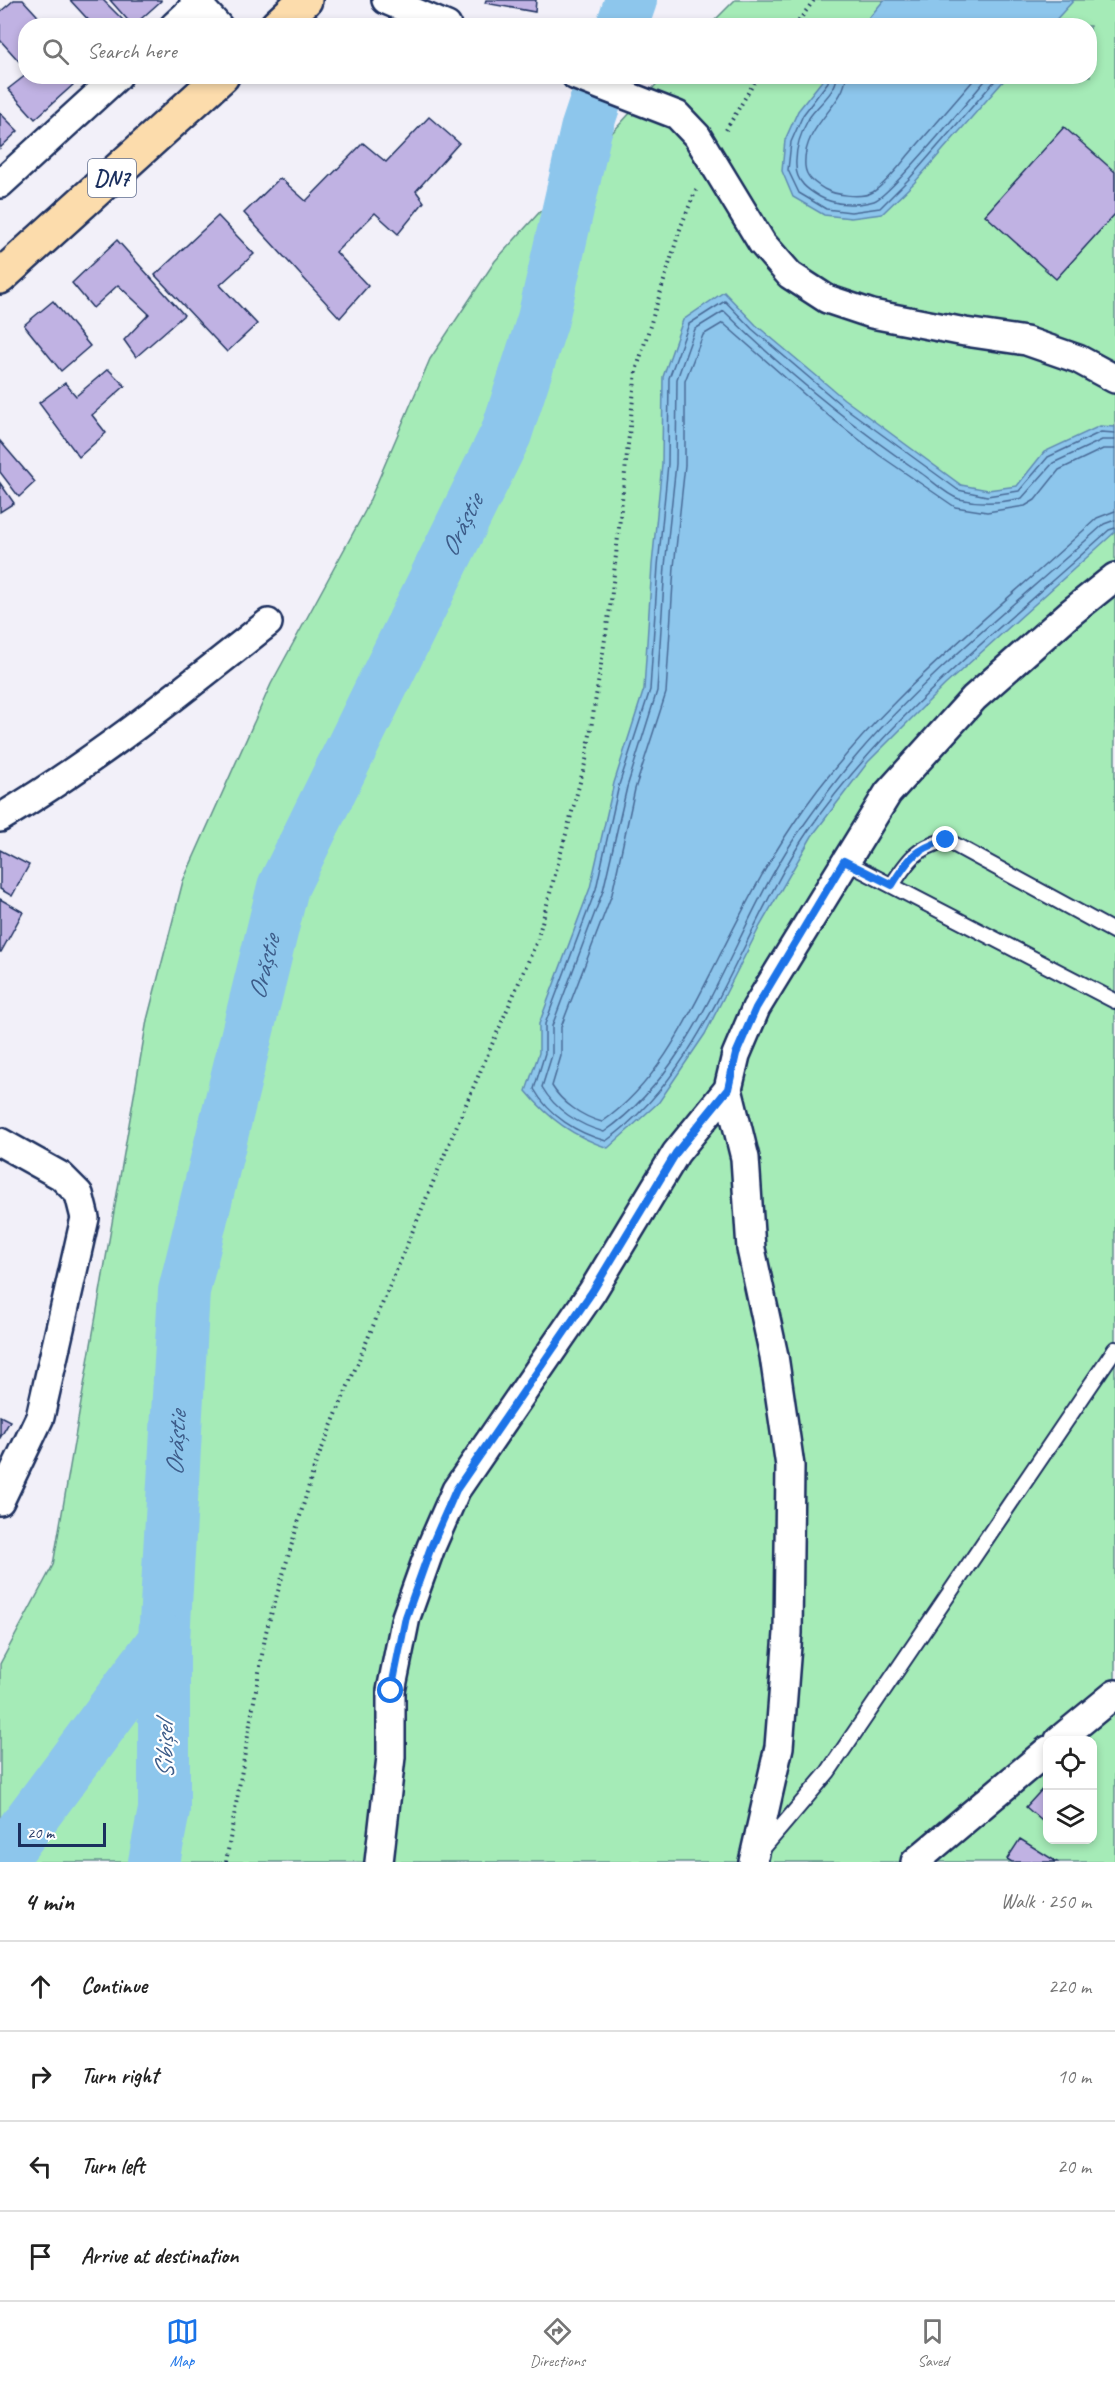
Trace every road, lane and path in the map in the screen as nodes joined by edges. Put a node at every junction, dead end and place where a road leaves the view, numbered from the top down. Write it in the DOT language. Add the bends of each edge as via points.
graph roads {
  1 [pos="305,0"];
  2 [pos="386,0"];
  3 [pos="813,0"];
  4 [pos="198,1"];
  5 [pos="182,18"];
  6 [pos="212,18"];
  7 [pos="286,18"];
  8 [pos="428,18"];
  9 [pos="801,18"];
  10 [pos="109,84"];
  11 [pos="213,84"];
  12 [pos="597,84"];
  13 [pos="753,84"];
  14 [pos="710,157"];
  15 [pos="0,184"];
  16 [pos="0,277"];
  17 [pos="1115,379"];
  18 [pos="1115,577"];
  19 [pos="268,623"];
  20 [pos="0,818"];
  21 [pos="844,861"];
  22 [pos="892,885"];
  23 [pos="1115,932"];
  24 [pos="1115,1001"];
  25 [pos="728,1089"];
  26 [pos="0,1142"];
  27 [pos="1115,1349"];
  28 [pos="0,1502"];
  29 [pos="1115,1694"];
  30 [pos="1064,1736"];
  31 [pos="1043,1753"];
  32 [pos="753,1861"];
  33 [pos="226,1862"];
  34 [pos="379,1862"];
  35 [pos="915,1862"];
  1 -- 7 [label="main road"];
  2 -- 8 [label="street"];
  3 -- 9 [label="path"];
  4 -- 5 [label="street"];
  4 -- 6 [label="street"];
  10 -- 15 [label="street"];
  11 -- 16 [label="main road, DN7"];
  12 -- 14 [label="street" via="677,115"];
  13 -- 14 [label="path"];
  14 -- 17 [label="street" via="762,243 790,275 827,299 884,316 1026,340 1078,359"];
  14 -- 33 [label="path" via="681,226 636,371 611,601 586,760 537,941 315,1465 266,1632"];
  18 -- 21 [label="street" via="974,698 888,793"];
  19 -- 20 [label="street" via="123,738 61,782"];
  21 -- 22 [label="lane"];
  21 -- 25 [label="street" via="756,1008 736,1054"];
  22 -- 23 [label="lane" via="923,847 946,840"];
  22 -- 24 [label="lane"];
  25 -- 32 [label="street" via="745,1158 751,1249 774,1356 790,1466 788,1633 779,1747"];
  25 -- 34 [label="street" via="676,1153 592,1292 456,1490 406,1617 391,1691 391,1757"];
  26 -- 28 [label="street" via="61,1176 79,1194 86,1218 40,1417"];
  27 -- 32 [label="lane" via="828,1772"];
  29 -- 30 [label="street"];
  31 -- 35 [label="street"];
}
